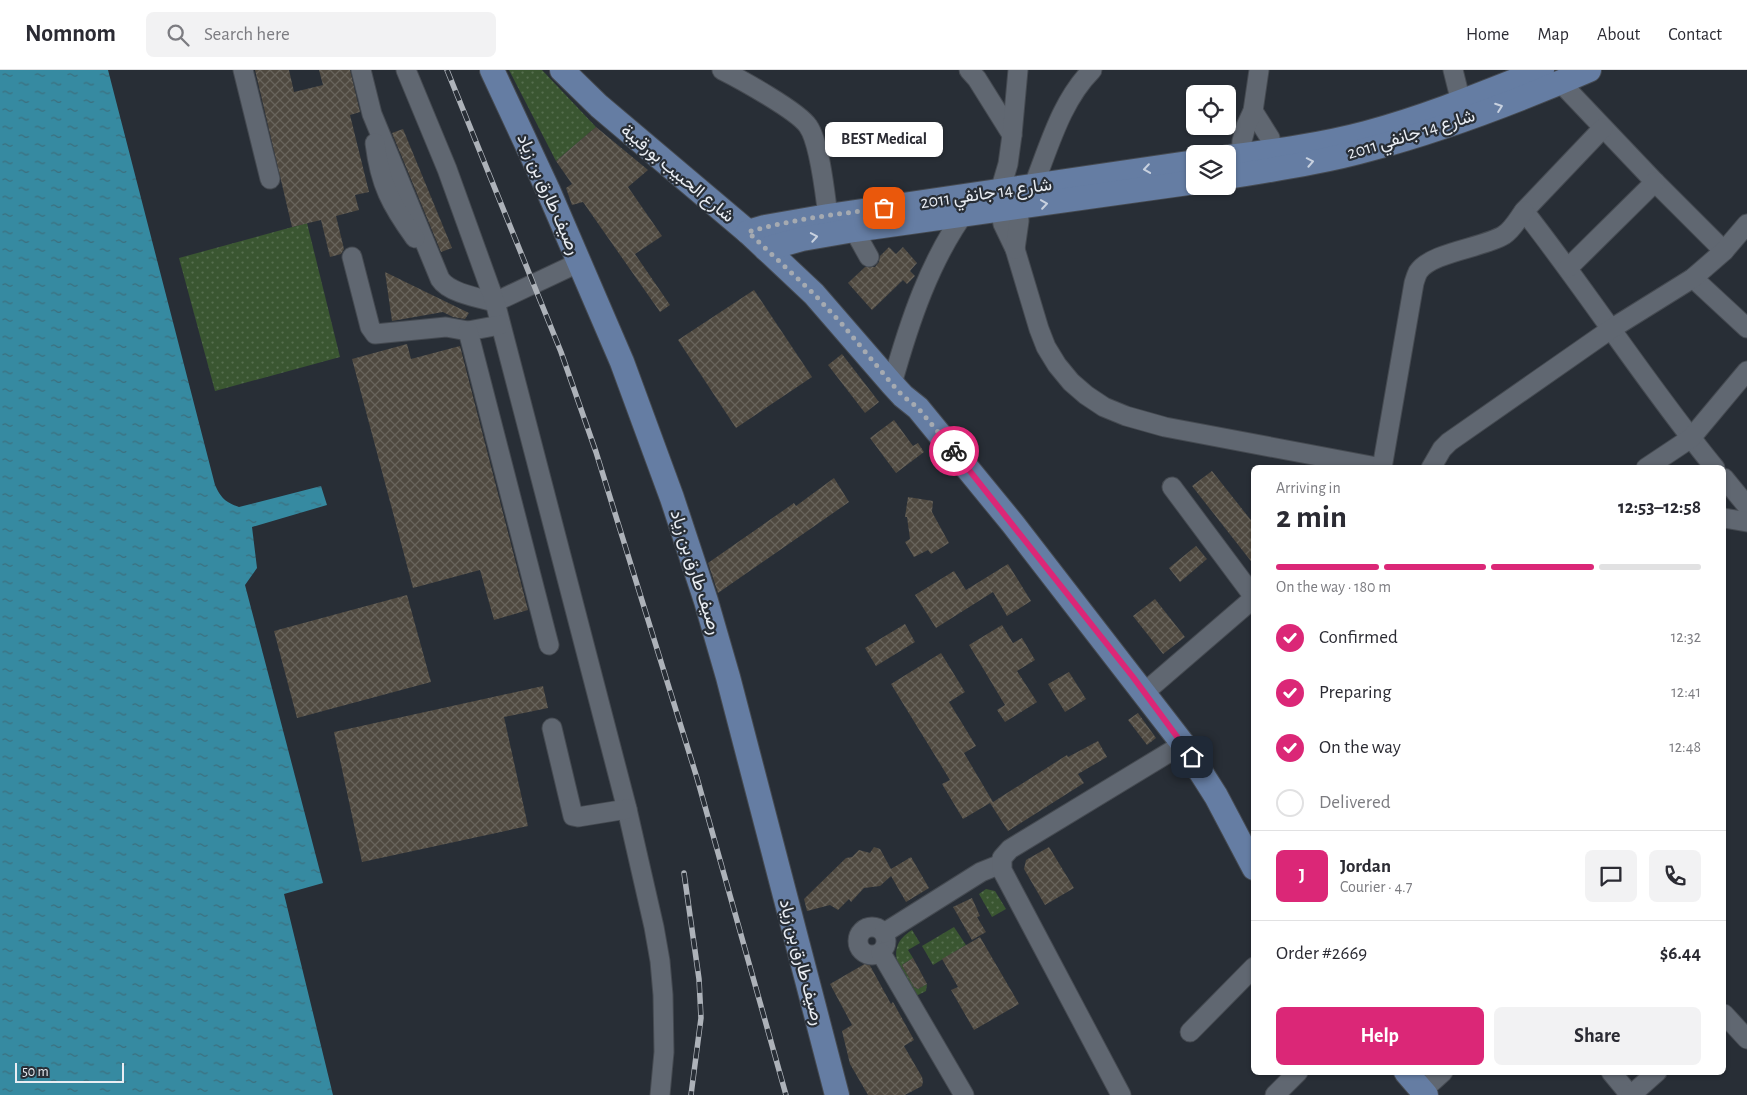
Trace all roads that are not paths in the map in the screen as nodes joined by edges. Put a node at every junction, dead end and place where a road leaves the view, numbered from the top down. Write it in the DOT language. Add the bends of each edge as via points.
graph roads {
  1 [pos="243,70"];
  2 [pos="361,70"];
  3 [pos="406,70"];
  4 [pos="492,70"];
  5 [pos="562,70"];
  6 [pos="583,70"];
  7 [pos="722,70"];
  8 [pos="969,70"];
  9 [pos="1018,70"];
  10 [pos="1092,70"];
  11 [pos="1260,70"];
  12 [pos="1453,70"];
  13 [pos="1589,70"];
  14 [pos="1551,76"];
  15 [pos="1461,102"];
  16 [pos="1253,111"];
  17 [pos="1603,128"];
  18 [pos="1012,135"];
  19 [pos="1274,160"];
  20 [pos="1236,162"];
  21 [pos="1186,164"];
  22 [pos="1236,166"];
  23 [pos="270,179"];
  24 [pos="1655,182"];
  25 [pos="1186,183"];
  26 [pos="1008,196"];
  27 [pos="1524,211"];
  28 [pos="964,214"];
  29 [pos="828,216"];
  30 [pos="1747,224"];
  31 [pos="854,230"];
  32 [pos="766,238"];
  33 [pos="1724,251"];
  34 [pos="869,257"];
  35 [pos="352,258"];
  36 [pos="580,262"];
  37 [pos="1568,268"];
  38 [pos="1693,278"];
  39 [pos="495,302"];
  40 [pos="500,326"];
  41 [pos="1747,328"];
  42 [pos="1611,329"];
  43 [pos="468,331"];
  44 [pos="1747,371"];
  45 [pos="894,377"];
  46 [pos="1691,438"];
  47 [pos="1366,465"];
  48 [pos="1383,465"];
  49 [pos="1433,465"];
  50 [pos="1650,465"];
  51 [pos="1713,465"];
  52 [pos="1726,481"];
  53 [pos="1172,487"];
  54 [pos="1747,517"];
  55 [pos="1726,518"];
  56 [pos="1251,593"];
  57 [pos="1251,600"];
  58 [pos="549,645"];
  59 [pos="1144,692"];
  60 [pos="552,728"];
  61 [pos="1183,744"];
  62 [pos="627,809"];
  63 [pos="1251,862"];
  64 [pos="1001,864"];
  65 [pos="884,933"];
  66 [pos="881,953"];
  67 [pos="1251,970"];
  68 [pos="1734,1022"];
  69 [pos="1190,1032"];
  70 [pos="1747,1039"];
  71 [pos="1295,1075"];
  72 [pos="1409,1075"];
  73 [pos="1440,1075"];
  74 [pos="1613,1075"];
  75 [pos="1653,1075"];
  76 [pos="1424,1093"];
  77 [pos="660,1095"];
  78 [pos="837,1095"];
  79 [pos="964,1095"];
  80 [pos="1121,1095"];
  81 [pos="1275,1095"];
  82 [pos="1630,1095"];
  1 -- 23 [label="street"];
  2 -- 39 [label="street" via="372,114 443,284"];
  3 -- 39 [label="street" via="447,169"];
  4 -- 36 [label="main road, رصيف طارق بن زياد"];
  5 -- 32 [label="main road, شارع الحبيب بورقيبة" via="599,106"];
  6 -- 32 [label="main road, شارع الحبيب بورقيبة"];
  7 -- 29 [label="street" via="808,125 816,143"];
  8 -- 18 [label="street"];
  9 -- 18 [label="street"];
  10 -- 26 [label="street" via="1081,81"];
  11 -- 16 [label="street"];
  12 -- 15 [label="street"];
  13 -- 14 [label="main road, شارع 14 جانفي 2011"];
  14 -- 15 [label="main road, شارع 14 جانفي 2011"];
  14 -- 17 [label="street"];
  19 -- 14 [label="main road, شارع 14 جانفي 2011, one-way" via="1347,155 1386,145 1468,118"];
  15 -- 19 [label="main road, شارع 14 جانفي 2011"];
  16 -- 19 [label="street" via="1270,138"];
  16 -- 20 [label="street"];
  17 -- 24 [label="street"];
  17 -- 27 [label="street"];
  18 -- 26 [label="street"];
  19 -- 22 [label="main road, شارع 14 جانفي 2011"];
  21 -- 26 [label="main road, شارع 14 جانفي 2011, one-way"];
  24 -- 33 [label="street"];
  24 -- 37 [label="street"];
  26 -- 25 [label="main road, شارع 14 جانفي 2011, one-way"];
  26 -- 28 [label="main road, شارع 14 جانفي 2011"];
  26 -- 29 [label="main road, شارع 14 جانفي 2011"];
  26 -- 47 [label="street" via="1005,230 1015,249 1046,347 1057,366 1086,395 1126,416 1165,427"];
  27 -- 37 [label="street"];
  27 -- 48 [label="street" via="1503,235 1439,258 1418,272"];
  28 -- 31 [label="main road, شارع 14 جانفي 2011"];
  28 -- 45 [label="street" via="952,230 935,265 908,330"];
  29 -- 32 [label="main road, شارع 14 جانفي 2011"];
  30 -- 33 [label="street"];
  32 -- 31 [label="main road, شارع 14 جانفي 2011, one-way"];
  31 -- 34 [label="street"];
  32 -- 45 [label="main road, شارع الحبيب بورقيبة" via="814,294"];
  33 -- 38 [label="street"];
  35 -- 43 [label="street" via="370,327 375,334 446,327"];
  36 -- 39 [label="street"];
  36 -- 78 [label="main road, رصيف طارق بن زياد" via="643,416 706,601"];
  37 -- 42 [label="street"];
  38 -- 41 [label="street"];
  38 -- 42 [label="street"];
  39 -- 40 [label="street"];
  40 -- 43 [label="street"];
  40 -- 62 [label="street"];
  42 -- 46 [label="street"];
  42 -- 49 [label="street" via="1449,442"];
  43 -- 58 [label="street"];
  44 -- 46 [label="street"];
  45 -- 59 [label="main road, شارع الحبيب بورقيبة" via="910,390 918,408"];
  46 -- 50 [label="street"];
  46 -- 51 [label="street"];
  52 -- 54 [label="street"];
  53 -- 56 [label="street"];
  54 -- 55 [label="street"];
  57 -- 59 [label="street"];
  59 -- 61 [label="main road, شارع الحبيب بورقيبة"];
  60 -- 62 [label="street" via="573,816"];
  61 -- 63 [label="main road, شارع الحبيب بورقيبة" via="1216,796"];
  61 -- 64 [label="street" via="1010,849"];
  62 -- 77 [label="street" via="660,961 664,1052"];
  64 -- 65 [label="street" via="981,872"];
  64 -- 80 [label="street"];
  65 -- 66 [label="street" via="886,944"];
  65 -- 66 [label="street" via="876,928 867,928 858,939 863,952 872,956"];
  66 -- 79 [label="street"];
  67 -- 69 [label="street"];
  68 -- 70 [label="street"];
  71 -- 81 [label="street"];
  72 -- 76 [label="main road"];
  73 -- 76 [label="street"];
  74 -- 82 [label="street"];
  75 -- 82 [label="street"];
}
